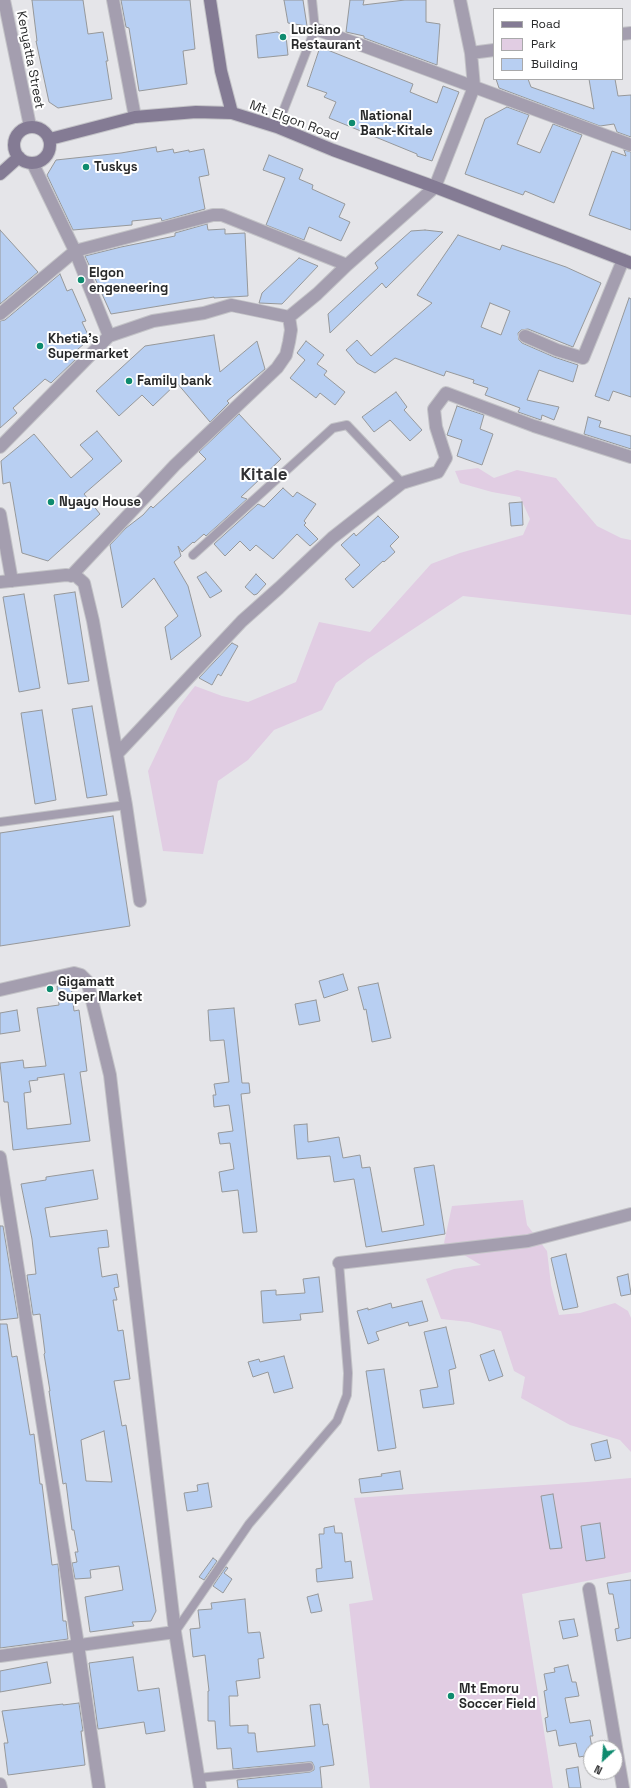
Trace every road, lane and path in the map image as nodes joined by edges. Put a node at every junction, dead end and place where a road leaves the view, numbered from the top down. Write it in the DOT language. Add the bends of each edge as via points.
graph roads {
  1 [pos="4,0"];
  2 [pos="113,0"];
  3 [pos="210,0"];
  4 [pos="312,0"];
  5 [pos="460,0"];
  6 [pos="315,30"];
  7 [pos="493,50"];
  8 [pos="471,53"];
  9 [pos="474,87"];
  10 [pos="232,113"];
  11 [pos="135,117"];
  12 [pos="30,126"];
  13 [pos="277,127"];
  14 [pos="50,139"];
  15 [pos="631,145"];
  16 [pos="19,157"];
  17 [pos="33,164"];
  18 [pos="0,174"];
  19 [pos="435,186"];
  20 [pos="75,251"];
  21 [pos="627,261"];
  22 [pos="347,265"];
  23 [pos="0,314"];
  24 [pos="289,317"];
  25 [pos="109,336"];
  26 [pos="525,336"];
  27 [pos="0,447"];
  28 [pos="631,457"];
  29 [pos="402,483"];
  30 [pos="0,514"];
  31 [pos="193,555"];
  32 [pos="71,576"];
  33 [pos="6,581"];
  34 [pos="117,754"];
  35 [pos="126,804"];
  36 [pos="0,822"];
  37 [pos="140,901"];
  38 [pos="0,990"];
  39 [pos="0,1157"];
  40 [pos="631,1214"];
  41 [pos="339,1264"];
  42 [pos="589,1589"];
  43 [pos="175,1632"];
  44 [pos="78,1645"];
  45 [pos="0,1656"];
  46 [pos="309,1767"];
  47 [pos="199,1783"];
  48 [pos="0,1784"];
  49 [pos="1,1788"];
  50 [pos="99,1788"];
  51 [pos="623,1788"];
  1 -- 12 [label="street, Kenyatta Street"];
  2 -- 11 [label="street"];
  3 -- 10 [label="street" via="221,71"];
  4 -- 6 [label="lane"];
  5 -- 8 [label="street"];
  6 -- 9 [label="street" via="362,44"];
  6 -- 13 [label="lane"];
  7 -- 8 [label="street"];
  8 -- 9 [label="street"];
  9 -- 15 [label="street"];
  9 -- 19 [label="street"];
  10 -- 11 [label="street, Mt. Elgon Road" via="196,112"];
  10 -- 13 [label="street, Mt. Elgon Road"];
  11 -- 14 [label="street, Mt. Elgon Road"];
  12 -- 14 [label="street" via="40,128"];
  12 -- 16 [label="street" via="21,131 15,139 14,148"];
  13 -- 19 [label="street, Mt. Elgon Road"];
  14 -- 17 [label="street" via="51,148 48,156"];
  16 -- 17 [label="street"];
  16 -- 18 [label="street"];
  17 -- 20 [label="street"];
  19 -- 21 [label="street, Mt. Elgon Road"];
  19 -- 22 [label="street"];
  20 -- 22 [label="street" via="203,216 222,215"];
  20 -- 23 [label="street"];
  20 -- 25 [label="street"];
  21 -- 26 [label="street" via="583,358"];
  22 -- 24 [label="street"];
  24 -- 25 [label="street" via="231,305 204,313 153,321"];
  24 -- 32 [label="street" via="291,330 286,355 277,368 175,465"];
  25 -- 27 [label="street"];
  28 -- 29 [label="street" via="534,426 446,393 434,409 436,427 446,458 438,472"];
  29 -- 31 [label="lane" via="347,425 333,428"];
  29 -- 34 [label="street" via="332,538 242,621"];
  30 -- 33 [label="street"];
  32 -- 33 [label="street" via="66,574"];
  32 -- 34 [label="street" via="76,576 84,583"];
  34 -- 35 [label="street"];
  35 -- 36 [label="lane"];
  35 -- 37 [label="street"];
  38 -- 43 [label="street" via="74,973 81,975 89,988 110,1075"];
  39 -- 44 [label="street"];
  40 -- 41 [label="street" via="528,1241"];
  41 -- 43 [label="lane" via="348,1373 347,1395 337,1421 249,1524"];
  42 -- 51 [label="street"];
  43 -- 44 [label="street"];
  43 -- 47 [label="street"];
  44 -- 45 [label="street"];
  44 -- 50 [label="street"];
  46 -- 47 [label="lane"];
  48 -- 49 [label="street"];
}
